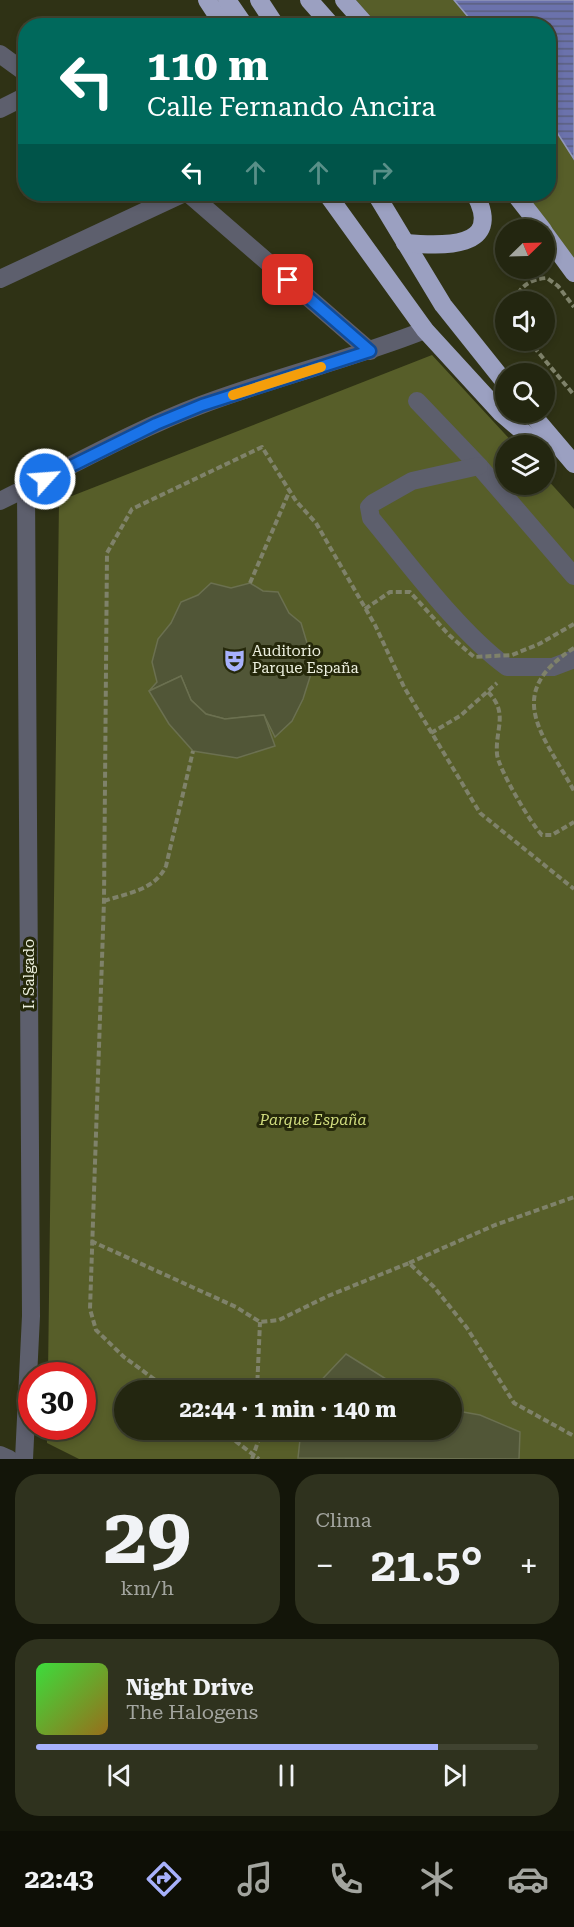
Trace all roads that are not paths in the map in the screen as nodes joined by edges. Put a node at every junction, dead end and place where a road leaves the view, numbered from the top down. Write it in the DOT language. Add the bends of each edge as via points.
graph roads {
  1 [pos="207,0"];
  2 [pos="227,0"];
  3 [pos="259,0"];
  4 [pos="309,0"];
  5 [pos="344,0"];
  6 [pos="219,18"];
  7 [pos="239,18"];
  8 [pos="271,18"];
  9 [pos="325,18"];
  10 [pos="360,18"];
  11 [pos="0,54"];
  12 [pos="18,67"];
  13 [pos="18,100"];
  14 [pos="0,109"];
  15 [pos="167,201"];
  16 [pos="197,201"];
  17 [pos="332,201"];
  18 [pos="344,201"];
  19 [pos="380,201"];
  20 [pos="479,201"];
  21 [pos="520,201"];
  22 [pos="535,219"];
  23 [pos="405,243"];
  24 [pos="555,246"];
  25 [pos="384,271"];
  26 [pos="574,273"];
  27 [pos="0,279"];
  28 [pos="425,330"];
  29 [pos="370,351"];
  30 [pos="495,370"];
  31 [pos="417,401"];
  32 [pos="539,423"];
  33 [pos="527,435"];
  34 [pos="555,457"];
  35 [pos="574,464"];
  36 [pos="479,466"];
  37 [pos="574,471"];
  38 [pos="26,489"];
  39 [pos="0,501"];
  40 [pos="574,576"];
  41 [pos="573,658"];
  42 [pos="0,1455"];
  43 [pos="9,1459"];
  44 [pos="24,1459"];
  1 -- 6 [label="highway"];
  2 -- 7 [label="highway"];
  3 -- 8 [label="highway"];
  4 -- 9 [label="highway"];
  5 -- 10 [label="highway"];
  11 -- 12 [label="street"];
  13 -- 14 [label="street"];
  15 -- 27 [label="street"];
  16 -- 29 [label="street"];
  17 -- 25 [label="highway"];
  18 -- 25 [label="highway"];
  19 -- 23 [label="highway"];
  20 -- 23 [label="highway" via="483,221 477,234 466,242"];
  21 -- 22 [label="highway"];
  23 -- 30 [label="highway" via="443,304"];
  24 -- 26 [label="highway"];
  25 -- 28 [label="highway"];
  28 -- 29 [label="street"];
  28 -- 33 [label="highway" via="501,413"];
  29 -- 38 [label="street" via="202,405"];
  31 -- 36 [label="street"];
  32 -- 35 [label="highway"];
  34 -- 37 [label="highway"];
  36 -- 40 [label="street"];
  36 -- 41 [label="street" via="412,481 373,502 369,507 371,518 485,650 507,668 553,667"];
  38 -- 39 [label="street"];
  38 -- 44 [label="street, I. Salgado" via="31,1316"];
  42 -- 43 [label="street"];
}
